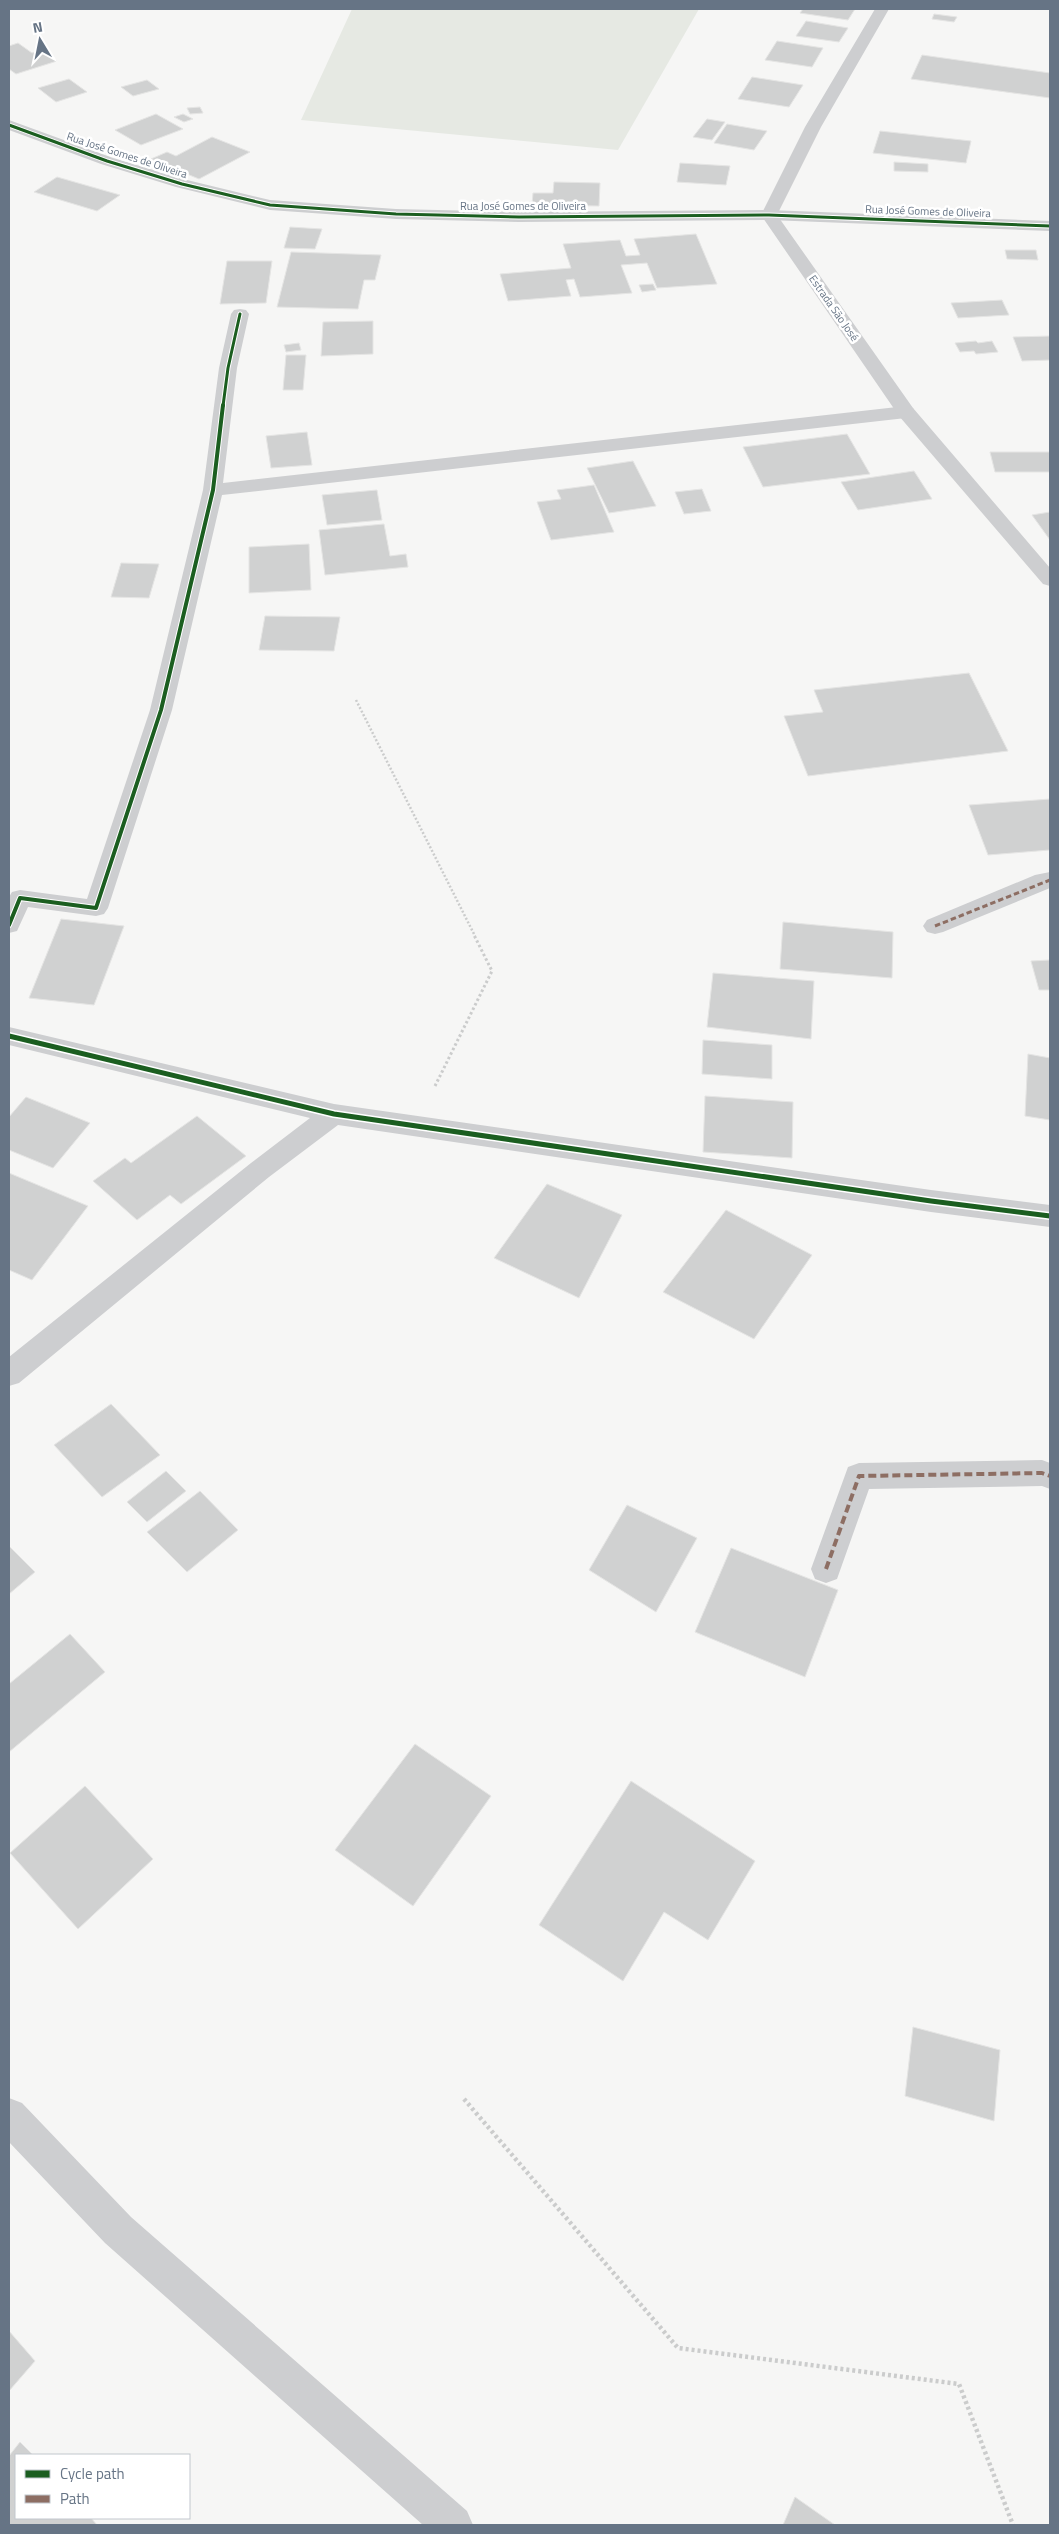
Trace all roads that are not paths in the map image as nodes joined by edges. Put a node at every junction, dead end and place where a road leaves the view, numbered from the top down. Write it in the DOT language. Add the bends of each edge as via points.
graph roads {
  1 [pos="882,9"];
  2 [pos="9,124"];
  3 [pos="769,215"];
  4 [pos="1050,226"];
  5 [pos="240,314"];
  6 [pos="906,412"];
  7 [pos="213,490"];
  8 [pos="1050,580"];
  9 [pos="1050,880"];
  10 [pos="9,925"];
  11 [pos="935,926"];
  12 [pos="9,1036"];
  13 [pos="334,1114"];
  14 [pos="1050,1216"];
  15 [pos="9,1374"];
  16 [pos="1050,1476"];
  17 [pos="826,1569"];
  18 [pos="9,2116"];
  19 [pos="452,2525"];
  1 -- 3 [label="street" via="812,127"];
  2 -- 3 [label="street, Rua José Gomes de Oliveira" via="107,162 270,205 415,215"];
  3 -- 4 [label="street, Rua José Gomes de Oliveira"];
  3 -- 6 [label="street, Estrada São José"];
  5 -- 7 [label="street" via="228,368"];
  6 -- 7 [label="street"];
  6 -- 8 [label="street, Estrada São José"];
  7 -- 10 [label="street" via="161,710 96,908 20,898"];
  9 -- 11 [label="street"];
  12 -- 13 [label="street"];
  13 -- 14 [label="street"];
  13 -- 15 [label="street"];
  16 -- 17 [label="street" via="1042,1473 858,1476"];
  18 -- 19 [label="street" via="118,2230"];
}
